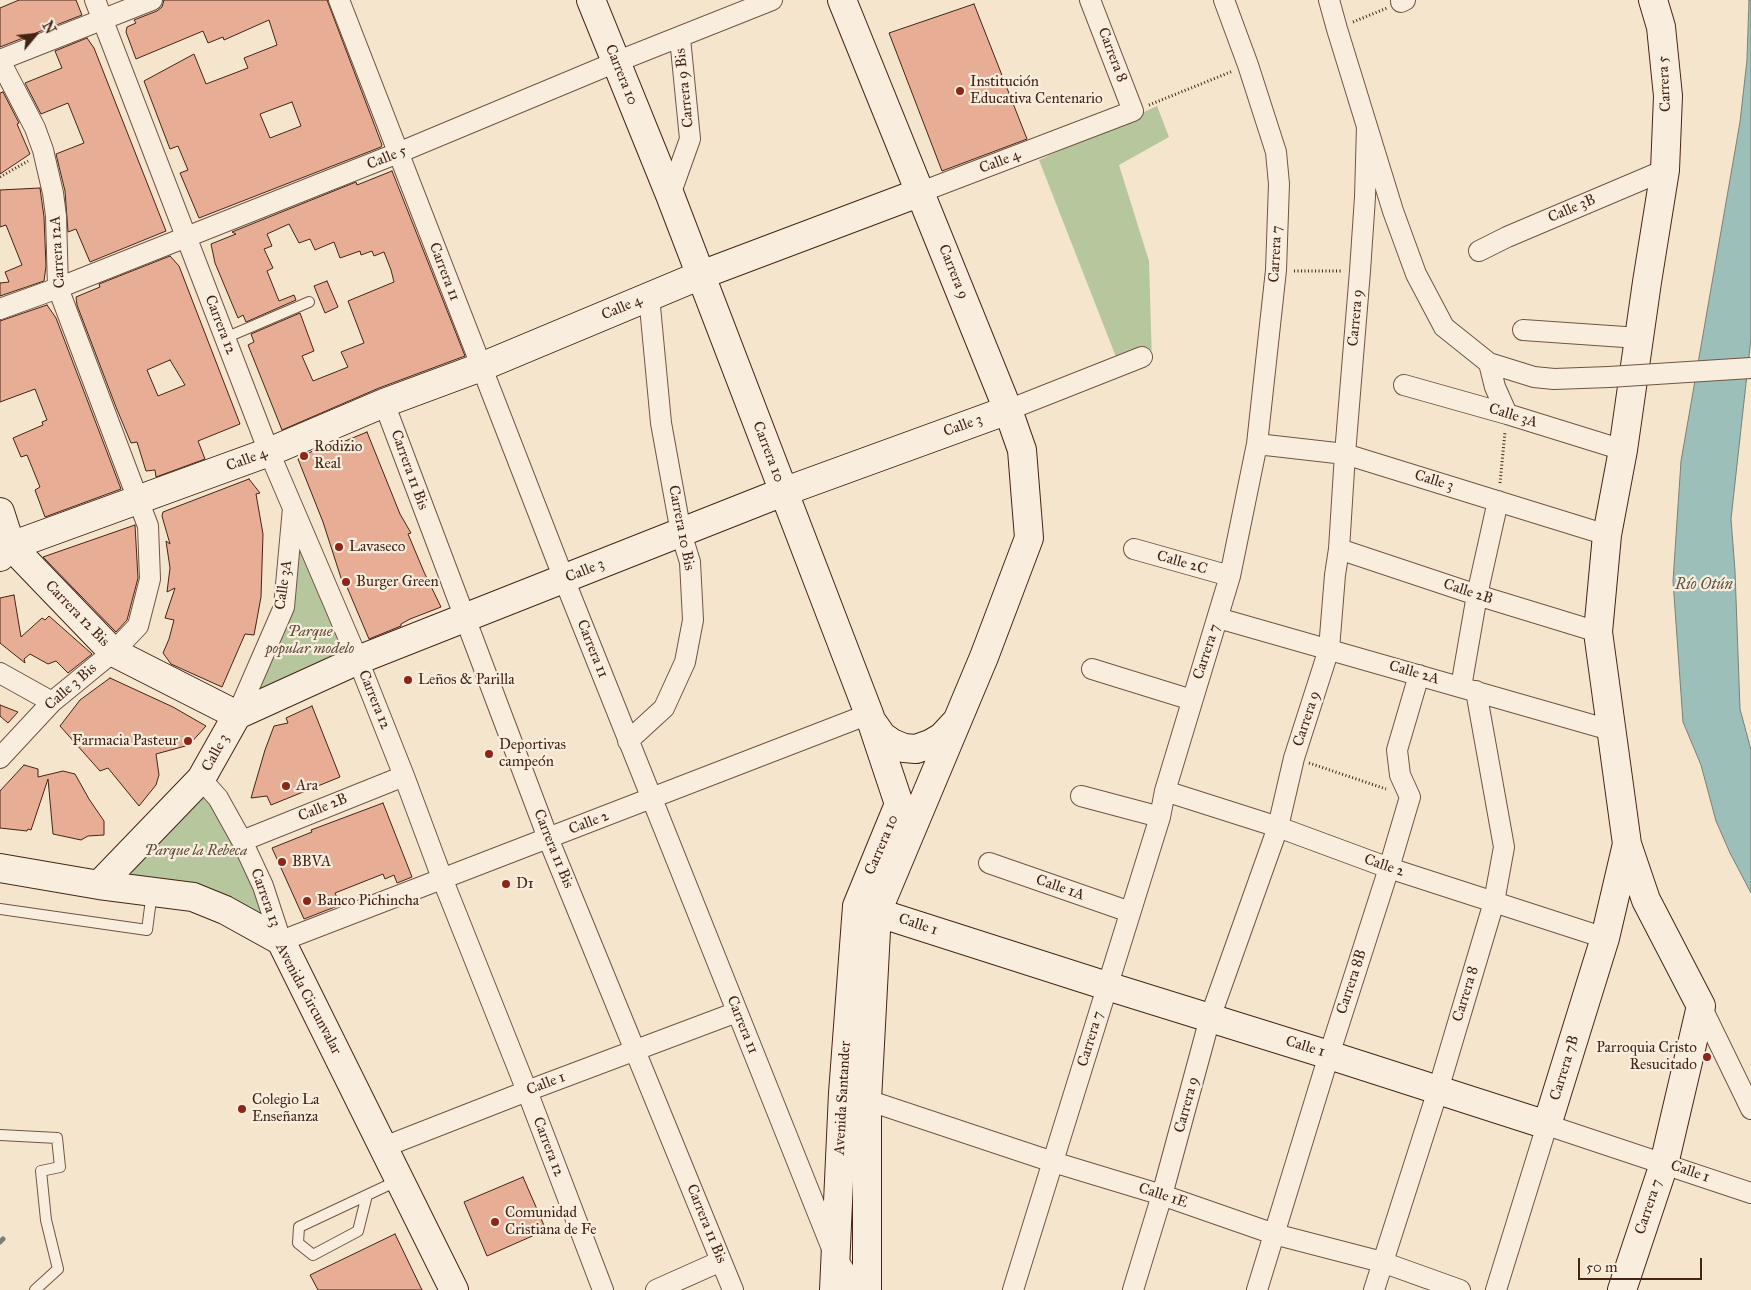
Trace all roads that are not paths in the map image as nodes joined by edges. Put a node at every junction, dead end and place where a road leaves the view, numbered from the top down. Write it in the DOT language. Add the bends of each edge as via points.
graph roads {
  1 [pos="95,0"];
  2 [pos="152,0"];
  3 [pos="339,0"];
  4 [pos="592,0"];
  5 [pos="772,0"];
  6 [pos="842,0"];
  7 [pos="1090,0"];
  8 [pos="1224,0"];
  9 [pos="1330,0"];
  10 [pos="1653,0"];
  11 [pos="103,19"];
  12 [pos="680,38"];
  13 [pos="0,61"];
  14 [pos="616,62"];
  15 [pos="1133,111"];
  16 [pos="1367,126"];
  17 [pos="398,153"];
  18 [pos="1665,170"];
  19 [pos="921,192"];
  20 [pos="670,195"];
  21 [pos="186,237"];
  22 [pos="1479,251"];
  23 [pos="701,274"];
  24 [pos="58,288"];
  25 [pos="649,296"];
  26 [pos="308,302"];
  27 [pos="0,309"];
  28 [pos="1523,330"];
  29 [pos="226,338"];
  30 [pos="1639,338"];
  31 [pos="1142,357"];
  32 [pos="1489,363"];
  33 [pos="481,367"];
  34 [pos="1751,368"];
  35 [pos="1404,385"];
  36 [pos="384,403"];
  37 [pos="1008,410"];
  38 [pos="1507,414"];
  39 [pos="1257,444"];
  40 [pos="1623,450"];
  41 [pos="269,452"];
  42 [pos="1345,454"];
  43 [pos="783,492"];
  44 [pos="137,500"];
  45 [pos="1498,501"];
  46 [pos="293,506"];
  47 [pos="681,533"];
  48 [pos="1607,536"];
  49 [pos="3,537"];
  50 [pos="1134,549"];
  51 [pos="1339,550"];
  52 [pos="1230,576"];
  53 [pos="564,579"];
  54 [pos="1477,595"];
  55 [pos="1218,618"];
  56 [pos="464,619"];
  57 [pos="1598,632"];
  58 [pos="1329,649"];
  59 [pos="113,652"];
  60 [pos="358,660"];
  61 [pos="1092,669"];
  62 [pos="0,673"];
  63 [pos="1419,675"];
  64 [pos="1468,689"];
  65 [pos="1192,700"];
  66 [pos="52,702"];
  67 [pos="869,714"];
  68 [pos="237,715"];
  69 [pos="961,715"];
  70 [pos="1610,730"];
  71 [pos="628,741"];
  72 [pos="0,758"];
  73 [pos="404,776"];
  74 [pos="202,779"];
  75 [pos="1165,791"];
  76 [pos="1081,796"];
  77 [pos="652,799"];
  78 [pos="1160,817"];
  79 [pos="1278,827"];
  80 [pos="548,838"];
  81 [pos="242,841"];
  82 [pos="1627,844"];
  83 [pos="989,864"];
  84 [pos="0,868"];
  85 [pos="1389,868"];
  86 [pos="442,878"];
  87 [pos="98,884"];
  88 [pos="152,892"];
  89 [pos="1494,902"];
  90 [pos="867,909"];
  91 [pos="0,910"];
  92 [pos="1130,912"];
  93 [pos="1605,938"];
  94 [pos="278,939"];
  95 [pos="1107,986"];
  96 [pos="1701,1006"];
  97 [pos="737,1012"];
  98 [pos="1210,1018"];
  99 [pos="636,1050"];
  100 [pos="1329,1055"];
  101 [pos="1438,1090"];
  102 [pos="527,1091"];
  103 [pos="867,1100"];
  104 [pos="1751,1109"];
  105 [pos="1547,1125"];
  106 [pos="0,1135"];
  107 [pos="384,1148"];
  108 [pos="1053,1162"];
  109 [pos="1664,1164"];
  110 [pos="399,1179"];
  111 [pos="1751,1193"];
  112 [pos="367,1195"];
  113 [pos="1162,1195"];
  114 [pos="1274,1234"];
  115 [pos="835,1256"];
  116 [pos="721,1261"];
  117 [pos="1382,1262"];
  118 [pos="451,1289"];
  119 [pos="35,1290"];
  120 [pos="603,1290"];
  121 [pos="656,1290"];
  122 [pos="733,1290"];
  123 [pos="834,1290"];
  124 [pos="861,1290"];
  125 [pos="867,1290"];
  126 [pos="1013,1290"];
  127 [pos="1133,1290"];
  128 [pos="1257,1290"];
  129 [pos="1374,1290"];
  130 [pos="1460,1290"];
  131 [pos="1496,1290"];
  132 [pos="1622,1290"];
  1 -- 11 [label="street, Carrera 12"];
  2 -- 11 [label="street"];
  3 -- 17 [label="street, Carrera 11"];
  4 -- 14 [label="main road, Carrera 10"];
  5 -- 12 [label="street, Calle 5"];
  6 -- 19 [label="main road, Carrera 9"];
  7 -- 15 [label="street, Carrera 8"];
  8 -- 39 [label="street, Carrera 7" via="1276,152 1279,184 1276,270"];
  9 -- 16 [label="street"];
  10 -- 18 [label="main road, Carrera 5" via="1661,27 1668,96"];
  11 -- 13 [label="street"];
  11 -- 21 [label="street, Carrera 12"];
  12 -- 14 [label="street, Calle 5"];
  12 -- 20 [label="street, Carrera 9 Bis" via="690,139"];
  13 -- 24 [label="street, Carrera 12A" via="35,128 52,186"];
  14 -- 17 [label="street, Calle 5"];
  14 -- 20 [label="main road, Carrera 10"];
  15 -- 19 [label="street, Calle 4"];
  16 -- 32 [label="street" via="1416,274 1444,327"];
  16 -- 42 [label="street, Carrera 9" via="1365,197"];
  17 -- 21 [label="street, Calle 5"];
  17 -- 33 [label="street, Carrera 11"];
  18 -- 22 [label="street, Calle 3B"];
  18 -- 30 [label="main road, Carrera 5"];
  19 -- 23 [label="main road, Calle 4"];
  19 -- 37 [label="main road, Carrera 9"];
  20 -- 23 [label="main road, Carrera 10"];
  21 -- 24 [label="street, Calle 5"];
  21 -- 29 [label="street, Carrera 12"];
  23 -- 25 [label="main road, Calle 4"];
  23 -- 43 [label="main road, Carrera 10"];
  24 -- 27 [label="street, Calle 5"];
  24 -- 44 [label="street, Carrera 12A"];
  25 -- 33 [label="main road, Calle 4"];
  25 -- 47 [label="street, Carrera 10 Bis" via="661,423"];
  26 -- 29 [label="lane"];
  28 -- 30 [label="street"];
  29 -- 41 [label="street, Carrera 12"];
  30 -- 40 [label="main road, Carrera 5"];
  31 -- 37 [label="street, Calle 3"];
  32 -- 34 [label="street, bridge" via="1534,377 1554,379"];
  32 -- 38 [label="street"];
  33 -- 36 [label="main road, Calle 4"];
  33 -- 53 [label="street, Carrera 11"];
  35 -- 38 [label="street, Calle 3A"];
  36 -- 41 [label="main road, Calle 4"];
  36 -- 56 [label="street, Carrera 11 Bis"];
  37 -- 43 [label="main road, Calle 3"];
  37 -- 69 [label="main road, Carrera 9" via="1022,450 1029,538"];
  38 -- 40 [label="street, Calle 3A"];
  39 -- 42 [label="street, Calle 3"];
  39 -- 52 [label="street, Carrera 7"];
  40 -- 48 [label="main road, Carrera 5"];
  41 -- 44 [label="main road, Calle 4"];
  41 -- 46 [label="street, Carrera 12"];
  42 -- 45 [label="street, Calle 3"];
  42 -- 51 [label="street, Carrera 9"];
  43 -- 47 [label="main road, Calle 3"];
  43 -- 67 [label="main road, Carrera 10"];
  44 -- 49 [label="main road, Calle 4"];
  44 -- 59 [label="street, Calle 3 Bis" via="148,526 150,579 138,626"];
  45 -- 48 [label="street, Calle 3"];
  45 -- 54 [label="street"];
  46 -- 60 [label="street, Carrera 12"];
  46 -- 68 [label="street, Calle 3A" via="284,607"];
  47 -- 53 [label="main road, Calle 3"];
  47 -- 71 [label="street, Carrera 10 Bis" via="690,562 693,620 685,662 664,708"];
  48 -- 57 [label="main road, Carrera 5"];
  49 -- 59 [label="main road, Carrera 12 Bis"];
  50 -- 52 [label="street, Calle 2C"];
  51 -- 54 [label="street, Calle 2B"];
  51 -- 58 [label="street, Carrera 9"];
  52 -- 55 [label="street, Carrera 7"];
  53 -- 56 [label="main road, Calle 3"];
  53 -- 71 [label="street, Carrera 11"];
  54 -- 57 [label="street, Calle 2B"];
  54 -- 64 [label="street"];
  55 -- 58 [label="street, Calle 2A"];
  55 -- 65 [label="street, Carrera 7"];
  56 -- 60 [label="main road, Calle 3"];
  56 -- 80 [label="street, Carrera 11 Bis"];
  57 -- 70 [label="main road, Carrera 5"];
  58 -- 63 [label="street, Calle 2A"];
  58 -- 79 [label="street, Carrera 9" via="1294,758"];
  59 -- 66 [label="street, Calle 3 Bis"];
  59 -- 68 [label="main road, Carrera 12 Bis"];
  60 -- 68 [label="main road, Calle 3"];
  60 -- 73 [label="street, Carrera 12"];
  61 -- 65 [label="street"];
  62 -- 66 [label="street"];
  63 -- 64 [label="street, Calle 2A"];
  63 -- 85 [label="street, Carrera 8B" via="1397,750 1400,775 1410,797"];
  64 -- 70 [label="street, Calle 2A"];
  64 -- 89 [label="street, Carrera 8" via="1504,847"];
  65 -- 75 [label="street, Carrera 7"];
  66 -- 72 [label="street, Calle 3 Bis"];
  67 -- 69 [label="main road" via="882,736 904,748 916,749 942,737"];
  67 -- 77 [label="street, Calle 2"];
  67 -- 90 [label="main road, Carrera 10" via="899,804"];
  68 -- 74 [label="main road, Calle 3"];
  69 -- 90 [label="main road, Carrera 9"];
  70 -- 82 [label="main road, Carrera 5"];
  71 -- 77 [label="street, Carrera 11"];
  73 -- 81 [label="street, Calle 2B"];
  73 -- 86 [label="street, Carrera 12"];
  74 -- 81 [label="street, Carrera 13" via="218,798"];
  74 -- 87 [label="main road, Calle 3"];
  75 -- 78 [label="street, Carrera 7"];
  75 -- 79 [label="street, Calle 2"];
  76 -- 78 [label="street"];
  77 -- 80 [label="street, Calle 2"];
  77 -- 97 [label="street, Carrera 11"];
  78 -- 92 [label="street, Carrera 7"];
  79 -- 85 [label="street, Calle 2"];
  79 -- 98 [label="street, Carrera 9"];
  80 -- 86 [label="street, Calle 2"];
  80 -- 99 [label="street, Carrera 11 Bis"];
  81 -- 94 [label="street, Carrera 13" via="263,886"];
  82 -- 93 [label="main road, Carrera 7B"];
  82 -- 96 [label="main road" via="1646,900"];
  83 -- 92 [label="street, Calle 1A"];
  84 -- 87 [label="main road, Avenida Circunvalar"];
  85 -- 89 [label="street, Calle 2"];
  85 -- 100 [label="street, Carrera 8B"];
  86 -- 94 [label="street, Calle 2"];
  86 -- 102 [label="street, Carrera 12"];
  87 -- 88 [label="main road, Avenida Circunvalar"];
  88 -- 91 [label="lane" via="147,930"];
  88 -- 94 [label="main road, Avenida Circunvalar" via="193,897 225,910"];
  89 -- 93 [label="street, Calle 2"];
  89 -- 101 [label="street, Carrera 8"];
  90 -- 95 [label="main road, Calle 1"];
  90 -- 103 [label="main road, Avenida Santander"];
  90 -- 115 [label="main road, Avenida Santander" via="843,1093"];
  92 -- 95 [label="street, Carrera 7"];
  93 -- 105 [label="main road, Carrera 7B"];
  94 -- 107 [label="main road, Avenida Circunvalar"];
  95 -- 98 [label="main road, Calle 1"];
  95 -- 108 [label="street, Carrera 7"];
  96 -- 104 [label="street"];
  96 -- 109 [label="main road, Carrera 7"];
  97 -- 99 [label="street, Calle 1"];
  97 -- 115 [label="street, Carrera 11"];
  98 -- 100 [label="main road, Calle 1"];
  98 -- 113 [label="street, Carrera 9"];
  99 -- 102 [label="street, Calle 1"];
  99 -- 116 [label="street, Carrera 11 Bis"];
  100 -- 101 [label="main road, Calle 1"];
  100 -- 114 [label="street, Carrera 8B"];
  101 -- 105 [label="main road, Calle 1"];
  101 -- 117 [label="street, Carrera 8"];
  102 -- 107 [label="street, Calle 1"];
  102 -- 120 [label="street, Carrera 12"];
  103 -- 108 [label="street, Calle 1E"];
  103 -- 125 [label="main road, Avenida Santander"];
  105 -- 109 [label="street, Calle 1"];
  105 -- 131 [label="street, Carrera 7B"];
  106 -- 119 [label="lane" via="57,1138 60,1167 41,1171 46,1220 58,1269"];
  107 -- 110 [label="main road, Avenida Circunvalar"];
  108 -- 113 [label="street, Calle 1E"];
  108 -- 126 [label="street, Carrera 7"];
  109 -- 111 [label="street, Calle 1"];
  109 -- 132 [label="main road, Carrera 7"];
  110 -- 112 [label="lane"];
  110 -- 118 [label="main road, Avenida Circunvalar"];
  112 -- 112 [label="lane" via="299,1227 298,1243 313,1255 358,1231"];
  113 -- 114 [label="street, Calle 1E"];
  113 -- 127 [label="street, Carrera 9"];
  114 -- 117 [label="street, Calle 1E"];
  114 -- 128 [label="street, Carrera 8B"];
  115 -- 123 [label="main road, Avenida Santander"];
  115 -- 124 [label="street, Carrera 11"];
  116 -- 121 [label="street"];
  116 -- 122 [label="street, Carrera 11 Bis"];
  117 -- 129 [label="street, Carrera 8"];
  117 -- 130 [label="street, Calle 1E"];
}
